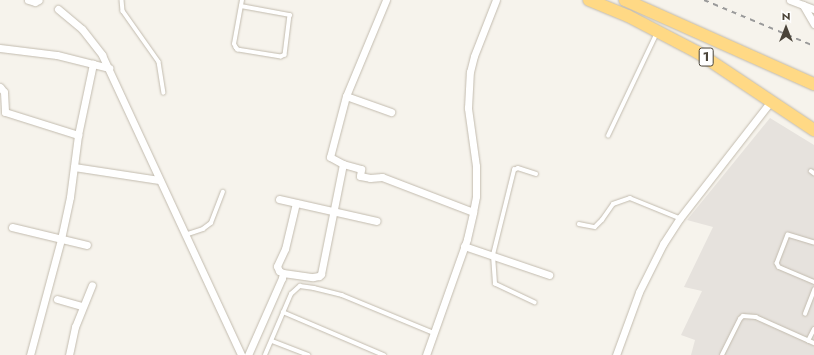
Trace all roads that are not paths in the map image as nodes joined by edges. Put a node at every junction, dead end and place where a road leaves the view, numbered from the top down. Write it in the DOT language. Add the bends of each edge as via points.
graph roads {
  1 [pos="28,0"];
  2 [pos="39,0"];
  3 [pos="122,0"];
  4 [pos="242,0"];
  5 [pos="386,0"];
  6 [pos="496,0"];
  7 [pos="589,0"];
  8 [pos="625,0"];
  9 [pos="790,0"];
  10 [pos="803,5"];
  11 [pos="241,6"];
  12 [pos="58,9"];
  13 [pos="814,9"];
  14 [pos="814,24"];
  15 [pos="657,32"];
  16 [pos="0,48"];
  17 [pos="93,64"];
  18 [pos="109,68"];
  19 [pos="814,84"];
  20 [pos="0,87"];
  21 [pos="164,93"];
  22 [pos="346,96"];
  23 [pos="771,101"];
  24 [pos="391,112"];
  25 [pos="814,130"];
  26 [pos="78,135"];
  27 [pos="608,136"];
  28 [pos="343,164"];
  29 [pos="74,167"];
  30 [pos="536,174"];
  31 [pos="159,180"];
  32 [pos="223,192"];
  33 [pos="279,199"];
  34 [pos="296,203"];
  35 [pos="335,212"];
  36 [pos="473,212"];
  37 [pos="680,218"];
  38 [pos="377,221"];
  39 [pos="580,224"];
  40 [pos="12,227"];
  41 [pos="185,235"];
  42 [pos="61,239"];
  43 [pos="814,243"];
  44 [pos="87,245"];
  45 [pos="464,246"];
  46 [pos="493,255"];
  47 [pos="283,273"];
  48 [pos="549,275"];
  49 [pos="814,282"];
  50 [pos="92,285"];
  51 [pos="814,290"];
  52 [pos="57,299"];
  53 [pos="535,303"];
  54 [pos="82,306"];
  55 [pos="282,312"];
  56 [pos="805,314"];
  57 [pos="814,329"];
  58 [pos="435,333"];
  59 [pos="272,341"];
  60 [pos="808,341"];
  61 [pos="814,343"];
  62 [pos="30,355"];
  63 [pos="69,355"];
  64 [pos="240,355"];
  65 [pos="248,355"];
  66 [pos="265,355"];
  67 [pos="308,355"];
  68 [pos="384,355"];
  69 [pos="426,355"];
  70 [pos="616,355"];
  71 [pos="722,355"];
  1 -- 2 [label="street"];
  3 -- 21 [label="lane" via="123,11 159,62"];
  4 -- 11 [label="lane"];
  5 -- 22 [label="street"];
  6 -- 36 [label="street" via="470,72 468,108 476,166"];
  7 -- 15 [label="highway, 1" via="628,16"];
  8 -- 19 [label="highway, 1"];
  9 -- 10 [label="street"];
  10 -- 13 [label="street"];
  10 -- 14 [label="street"];
  11 -- 11 [label="lane" via="234,44 236,48 281,56 286,54 290,15"];
  12 -- 18 [label="street" via="88,35"];
  15 -- 23 [label="highway, 1" via="714,62"];
  15 -- 27 [label="lane"];
  16 -- 17 [label="street" via="51,54"];
  17 -- 18 [label="street"];
  17 -- 26 [label="street"];
  18 -- 31 [label="street"];
  20 -- 26 [label="street" via="4,92 5,112"];
  22 -- 24 [label="street"];
  22 -- 28 [label="street" via="330,153 331,159"];
  23 -- 25 [label="highway, 1"];
  23 -- 37 [label="street"];
  26 -- 29 [label="street"];
  28 -- 35 [label="street"];
  28 -- 36 [label="street" via="361,169 360,176 382,177"];
  29 -- 31 [label="street"];
  29 -- 42 [label="street"];
  30 -- 46 [label="lane" via="518,168 514,170"];
  31 -- 41 [label="street"];
  32 -- 41 [label="lane" via="211,223"];
  33 -- 34 [label="street"];
  34 -- 35 [label="street"];
  34 -- 47 [label="street" via="285,248 277,266"];
  35 -- 38 [label="street"];
  35 -- 47 [label="street" via="319,276"];
  36 -- 45 [label="street"];
  37 -- 39 [label="lane" via="630,198 613,204 595,227"];
  37 -- 70 [label="street" via="663,244 639,292"];
  40 -- 42 [label="street"];
  41 -- 64 [label="street"];
  42 -- 44 [label="street"];
  42 -- 62 [label="street"];
  43 -- 49 [label="lane" via="788,235 777,263 779,267"];
  45 -- 46 [label="street"];
  45 -- 58 [label="street"];
  46 -- 48 [label="street"];
  46 -- 53 [label="lane" via="495,284"];
  47 -- 65 [label="street"];
  50 -- 54 [label="street"];
  51 -- 56 [label="lane"];
  52 -- 54 [label="street"];
  54 -- 63 [label="street"];
  55 -- 58 [label="lane" via="295,289 305,286 342,295"];
  55 -- 59 [label="lane"];
  55 -- 68 [label="lane"];
  57 -- 60 [label="lane"];
  58 -- 69 [label="street"];
  59 -- 66 [label="lane"];
  59 -- 67 [label="lane"];
  60 -- 61 [label="lane"];
  60 -- 71 [label="lane" via="756,317 744,316 740,319"];
}
